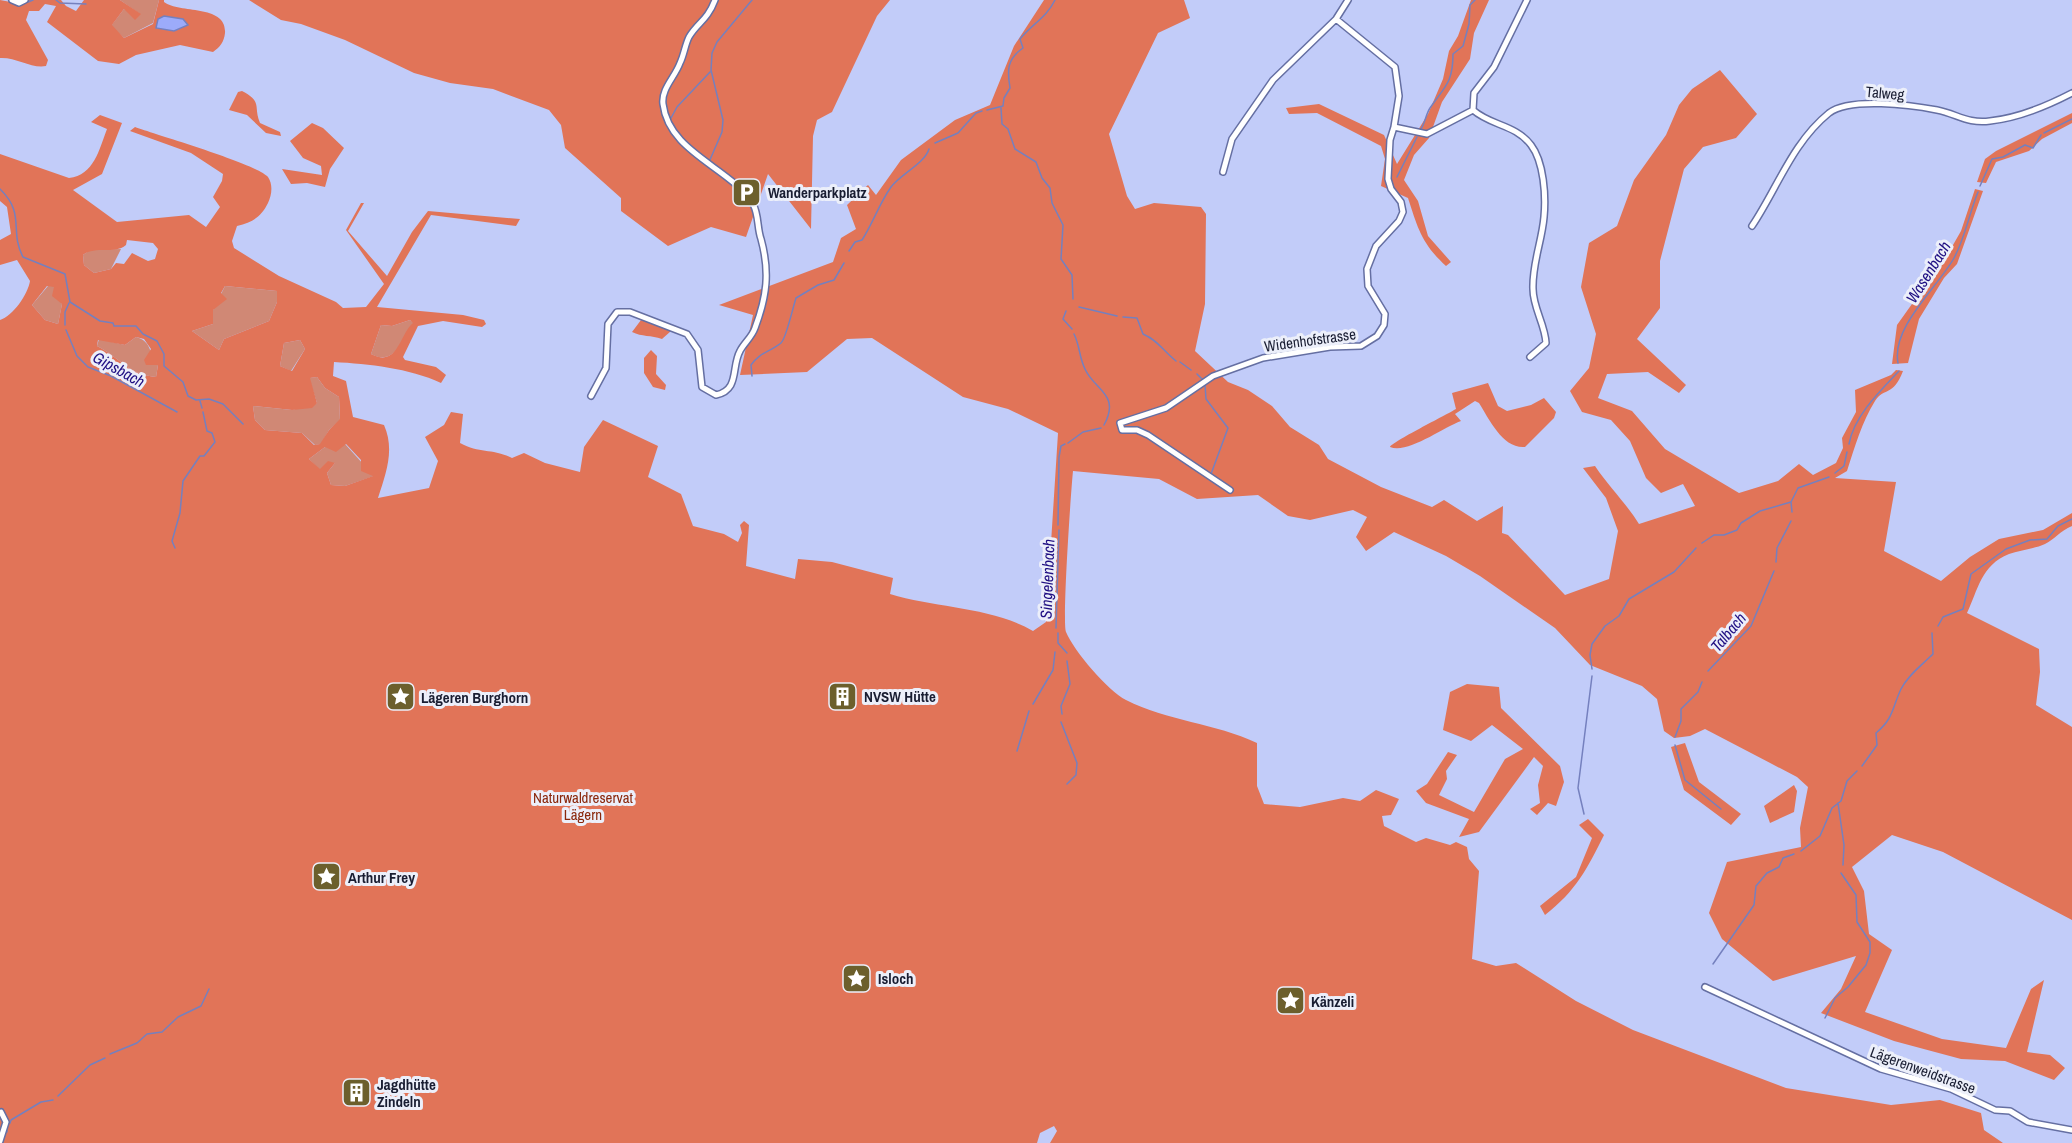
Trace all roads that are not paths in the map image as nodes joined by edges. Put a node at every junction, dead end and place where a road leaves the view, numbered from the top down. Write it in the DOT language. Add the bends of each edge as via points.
graph roads {
  1 [pos="12,0"];
  2 [pos="26,0"];
  3 [pos="715,0"];
  4 [pos="1348,0"];
  5 [pos="1527,0"];
  6 [pos="1336,19"];
  7 [pos="2072,93"];
  8 [pos="1473,110"];
  9 [pos="1394,127"];
  10 [pos="1223,172"];
  11 [pos="1752,226"];
  12 [pos="1530,357"];
  13 [pos="591,396"];
  14 [pos="1230,490"];
  15 [pos="1705,987"];
  16 [pos="1,1112"];
  17 [pos="2072,1130"];
  18 [pos="0,1141"];
  1 -- 2 [label="street"];
  3 -- 13 [label="street" via="705,20 689,37 663,94 664,108 680,137 744,193 758,214 768,267 755,329 740,350 729,389 716,395 702,387 697,348 685,332 622,311 615,313 609,320 607,365"];
  4 -- 6 [label="street"];
  5 -- 8 [label="street" via="1494,67 1474,93"];
  6 -- 9 [label="street" via="1389,60 1396,70 1399,96"];
  6 -- 10 [label="street" via="1273,80 1232,139"];
  7 -- 11 [label="street, Talweg" via="1989,122 1961,120 1936,110 1869,103 1844,105 1829,113 1800,145"];
  8 -- 9 [label="street" via="1430,133"];
  8 -- 12 [label="street" via="1517,131 1532,146 1539,161 1545,214 1535,255 1533,290 1546,343"];
  9 -- 14 [label="street, Widenhofstrasse" via="1388,179 1403,212 1376,246 1366,273 1369,288 1385,314 1377,336 1361,346 1263,358 1213,376 1166,408 1126,419 1119,425 1122,430 1148,435"];
  15 -- 17 [label="street, Lägerenweidstrasse" via="1881,1069 1951,1089 1992,1109 2010,1111 2028,1122"];
  16 -- 18 [label="street" via="6,1122"];
}
